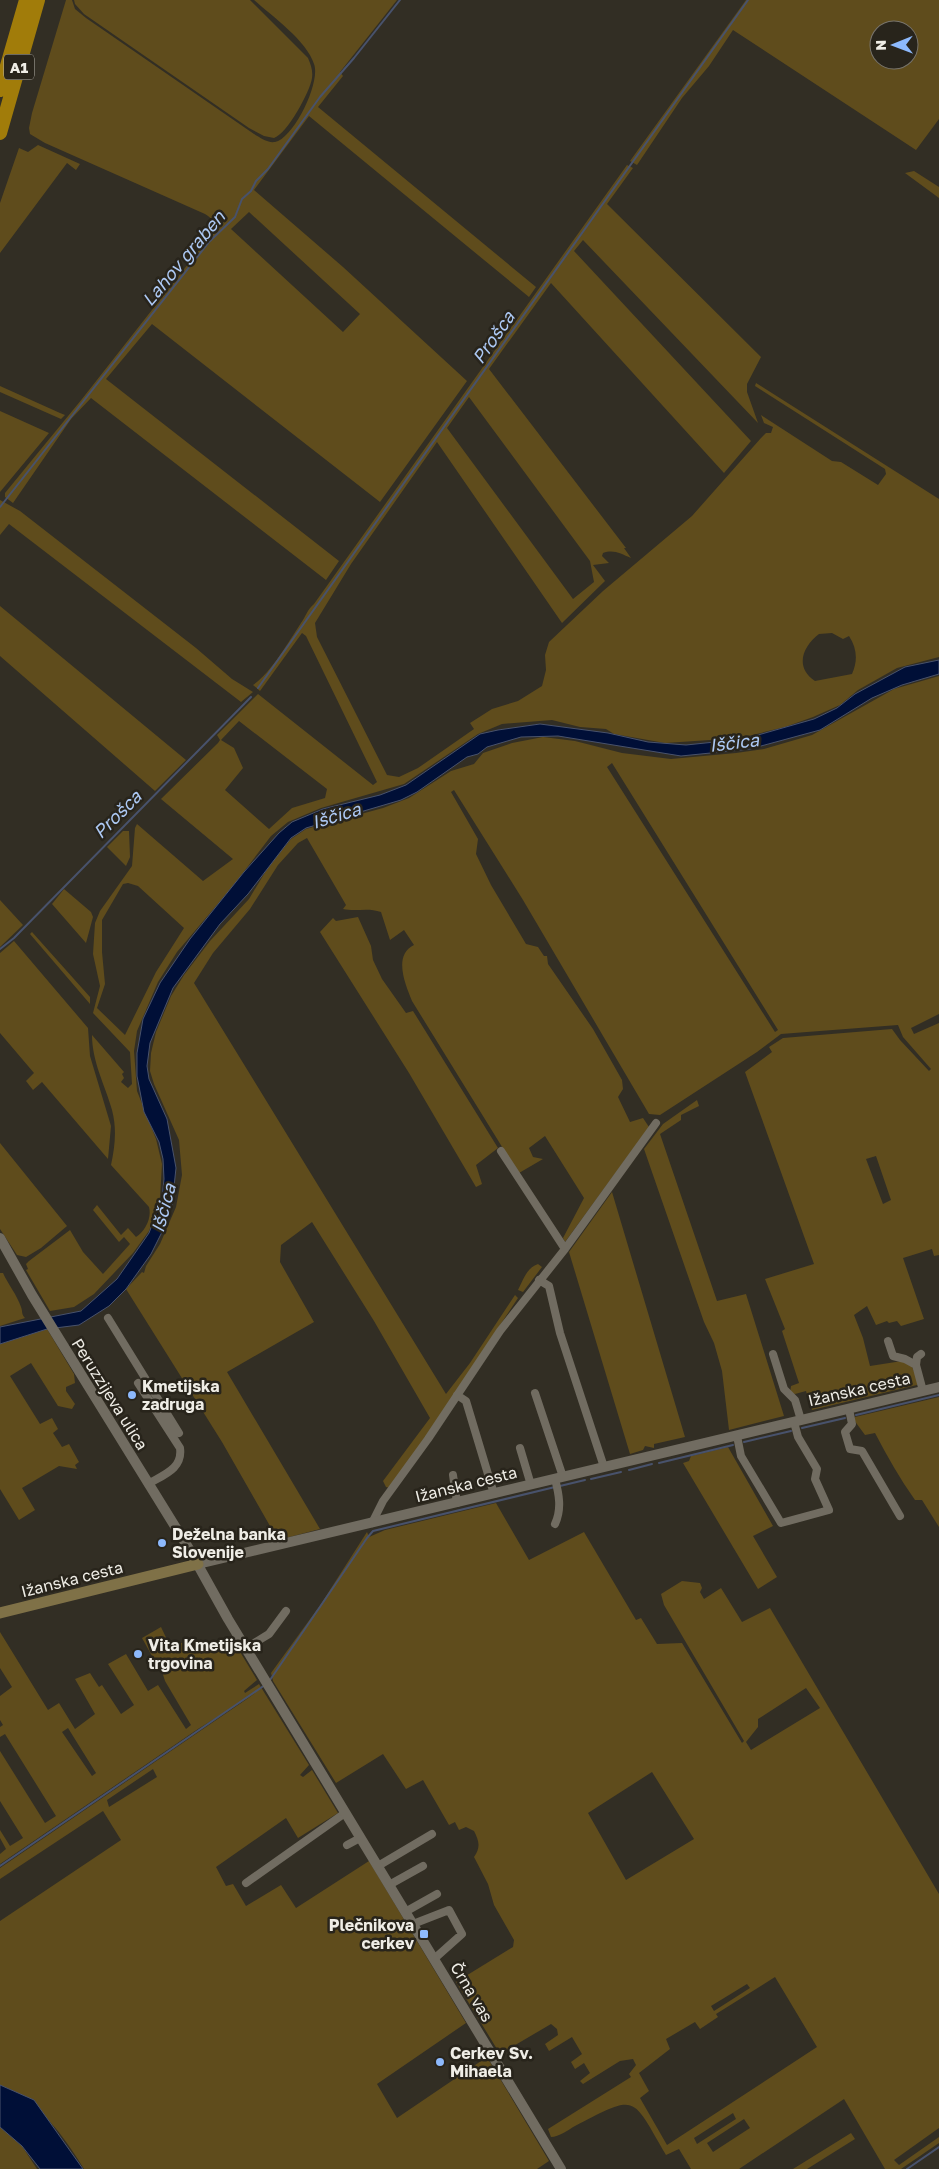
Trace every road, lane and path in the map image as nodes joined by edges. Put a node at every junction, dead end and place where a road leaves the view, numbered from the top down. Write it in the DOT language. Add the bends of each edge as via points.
graph roads {
  1 [pos="26,0"];
  2 [pos="38,0"];
  3 [pos="0,90"];
  4 [pos="0,133"];
  5 [pos="656,1123"];
  6 [pos="501,1151"];
  7 [pos="0,1238"];
  8 [pos="565,1249"];
  9 [pos="539,1280"];
  10 [pos="108,1318"];
  11 [pos="888,1341"];
  12 [pos="773,1354"];
  13 [pos="921,1354"];
  14 [pos="916,1365"];
  15 [pos="138,1383"];
  16 [pos="939,1387"];
  17 [pos="923,1391"];
  18 [pos="535,1393"];
  19 [pos="457,1395"];
  20 [pos="849,1409"];
  21 [pos="797,1421"];
  22 [pos="179,1433"];
  23 [pos="737,1436"];
  24 [pos="520,1448"];
  25 [pos="604,1467"];
  26 [pos="453,1475"];
  27 [pos="559,1478"];
  28 [pos="148,1484"];
  29 [pos="531,1485"];
  30 [pos="494,1494"];
  31 [pos="457,1503"];
  32 [pos="900,1516"];
  33 [pos="372,1524"];
  34 [pos="555,1524"];
  35 [pos="198,1564"];
  36 [pos="286,1611"];
  37 [pos="0,1613"];
  38 [pos="246,1648"];
  39 [pos="345,1813"];
  40 [pos="432,1834"];
  41 [pos="360,1838"];
  42 [pos="347,1845"];
  43 [pos="378,1866"];
  44 [pos="423,1866"];
  45 [pos="246,1884"];
  46 [pos="389,1885"];
  47 [pos="437,1894"];
  48 [pos="405,1912"];
  49 [pos="413,1924"];
  50 [pos="434,1959"];
  51 [pos="562,2169"];
  1 -- 3 [label="highway, A1"];
  2 -- 4 [label="highway, A1"];
  5 -- 8 [label="street"];
  6 -- 8 [label="street"];
  7 -- 28 [label="street, Peruzzijeva ulica"];
  8 -- 9 [label="street"];
  9 -- 19 [label="street"];
  9 -- 25 [label="street" via="549,1286 560,1332"];
  10 -- 22 [label="street"];
  11 -- 14 [label="street" via="894,1356"];
  12 -- 21 [label="street" via="784,1389 795,1400"];
  13 -- 14 [label="street"];
  14 -- 17 [label="street"];
  15 -- 28 [label="street" via="180,1448 181,1456 176,1467"];
  16 -- 17 [label="street, Ižanska cesta"];
  17 -- 20 [label="street, Ižanska cesta"];
  18 -- 27 [label="street"];
  19 -- 30 [label="street" via="466,1401"];
  19 -- 33 [label="street" via="383,1501"];
  20 -- 21 [label="street, Ižanska cesta"];
  20 -- 32 [label="street" via="852,1424 845,1432 850,1449 862,1451"];
  21 -- 23 [label="street, Ižanska cesta"];
  21 -- 23 [label="street" via="798,1437 817,1469 815,1479 829,1510 781,1523 741,1456"];
  23 -- 25 [label="street, Ižanska cesta"];
  24 -- 29 [label="street"];
  25 -- 27 [label="street, Ižanska cesta"];
  26 -- 31 [label="street"];
  27 -- 29 [label="street, Ižanska cesta"];
  27 -- 34 [label="street" via="560,1505"];
  28 -- 35 [label="street, Peruzzijeva ulica"];
  29 -- 30 [label="street, Ižanska cesta"];
  30 -- 31 [label="street, Ižanska cesta"];
  31 -- 33 [label="street, Ižanska cesta"];
  33 -- 35 [label="street, Ižanska cesta"];
  35 -- 37 [label="main road, Ižanska cesta"];
  35 -- 38 [label="street, Črna vas"];
  36 -- 38 [label="street" via="270,1634"];
  38 -- 39 [label="street, Črna vas"];
  39 -- 41 [label="street, Črna vas"];
  39 -- 45 [label="street"];
  40 -- 43 [label="street"];
  41 -- 42 [label="street"];
  41 -- 43 [label="street, Črna vas"];
  43 -- 46 [label="street, Črna vas"];
  44 -- 46 [label="street"];
  46 -- 48 [label="street, Črna vas"];
  47 -- 48 [label="street"];
  48 -- 49 [label="street, Črna vas"];
  49 -- 50 [label="street, Črna vas"];
  49 -- 50 [label="street, Črna vas" via="449,1910 462,1934"];
  50 -- 51 [label="street, Črna vas"];
}
